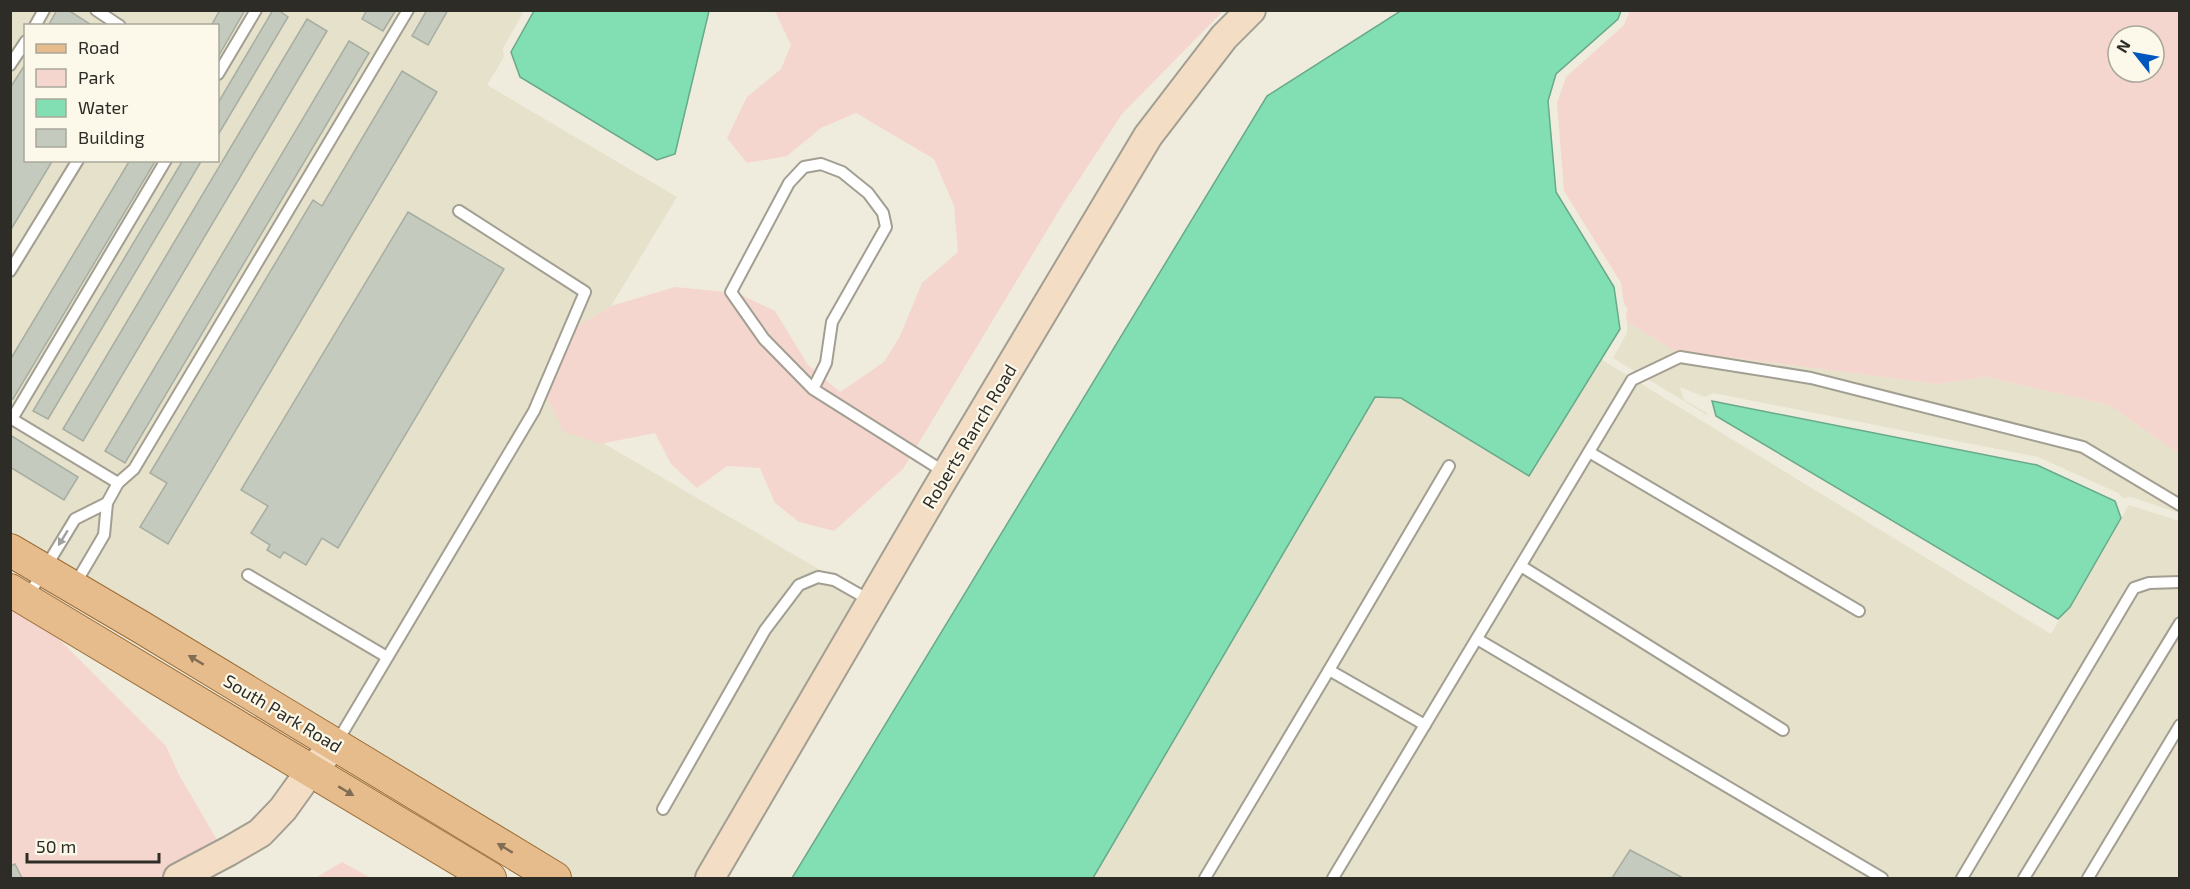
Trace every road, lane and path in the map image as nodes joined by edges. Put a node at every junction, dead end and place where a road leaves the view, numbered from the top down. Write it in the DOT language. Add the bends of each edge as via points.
graph roads {
  1 [pos="44,10"];
  2 [pos="96,10"];
  3 [pos="256,10"];
  4 [pos="408,10"];
  5 [pos="1251,10"];
  6 [pos="36,24"];
  7 [pos="117,24"];
  8 [pos="24,44"];
  9 [pos="10,65"];
  10 [pos="219,72"];
  11 [pos="77,162"];
  12 [pos="165,162"];
  13 [pos="459,211"];
  14 [pos="10,271"];
  15 [pos="813,388"];
  16 [pos="11,419"];
  17 [pos="1589,452"];
  18 [pos="1449,466"];
  19 [pos="947,473"];
  20 [pos="118,483"];
  21 [pos="107,503"];
  22 [pos="2180,505"];
  23 [pos="10,550"];
  24 [pos="1521,566"];
  25 [pos="248,575"];
  26 [pos="2180,582"];
  27 [pos="25,584"];
  28 [pos="73,588"];
  29 [pos="872,601"];
  30 [pos="1859,611"];
  31 [pos="2180,623"];
  32 [pos="1477,639"];
  33 [pos="387,657"];
  34 [pos="1329,670"];
  35 [pos="1425,725"];
  36 [pos="2180,725"];
  37 [pos="1783,730"];
  38 [pos="325,756"];
  39 [pos="663,809"];
  40 [pos="441,849"];
  41 [pos="178,878"];
  42 [pos="490,879"];
  43 [pos="513,879"];
  44 [pos="555,879"];
  45 [pos="710,879"];
  46 [pos="1205,879"];
  47 [pos="1333,879"];
  48 [pos="1882,879"];
  49 [pos="1962,879"];
  50 [pos="2024,879"];
  51 [pos="2088,879"];
  1 -- 6 [label="lane"];
  2 -- 7 [label="lane"];
  3 -- 10 [label="lane"];
  4 -- 20 [label="lane" via="134,469"];
  5 -- 19 [label="street, Roberts Ranch Road" via="1224,37 1148,136"];
  8 -- 9 [label="lane"];
  11 -- 14 [label="lane"];
  12 -- 16 [label="lane"];
  13 -- 33 [label="lane" via="585,292 534,411"];
  15 -- 15 [label="lane" via="826,363 832,322 886,227 883,213 868,193 842,172 821,164 804,167 789,183 731,292 764,339"];
  15 -- 19 [label="lane"];
  16 -- 20 [label="lane"];
  17 -- 22 [label="lane" via="1632,380 1680,357 1811,378 2083,447"];
  17 -- 24 [label="lane"];
  17 -- 30 [label="lane"];
  18 -- 34 [label="lane"];
  19 -- 29 [label="street, Roberts Ranch Road"];
  20 -- 21 [label="lane"];
  21 -- 27 [label="lane, one-way" via="75,519"];
  21 -- 28 [label="lane" via="104,535"];
  23 -- 27 [label="main road, South Park Road"];
  24 -- 32 [label="lane"];
  24 -- 37 [label="lane"];
  25 -- 33 [label="lane"];
  26 -- 49 [label="lane" via="2149,583 2134,588"];
  27 -- 28 [label="main road, South Park Road"];
  27 -- 38 [label="main road, South Park Road" via="84,633"];
  38 -- 28 [label="main road, South Park Road, one-way"];
  29 -- 39 [label="lane" via="834,580 818,576 799,585 765,630"];
  29 -- 45 [label="street, Roberts Ranch Road"];
  31 -- 50 [label="lane"];
  32 -- 35 [label="lane"];
  32 -- 48 [label="lane"];
  33 -- 38 [label="lane"];
  34 -- 35 [label="lane"];
  34 -- 46 [label="lane"];
  35 -- 47 [label="lane"];
  36 -- 51 [label="lane"];
  38 -- 40 [label="main road, South Park Road, one-way"];
  38 -- 41 [label="street" via="260,833"];
  44 -- 38 [label="main road, South Park Road, one-way"];
  40 -- 42 [label="main road, South Park Road"];
  40 -- 43 [label="main road" via="471,853"];
}
